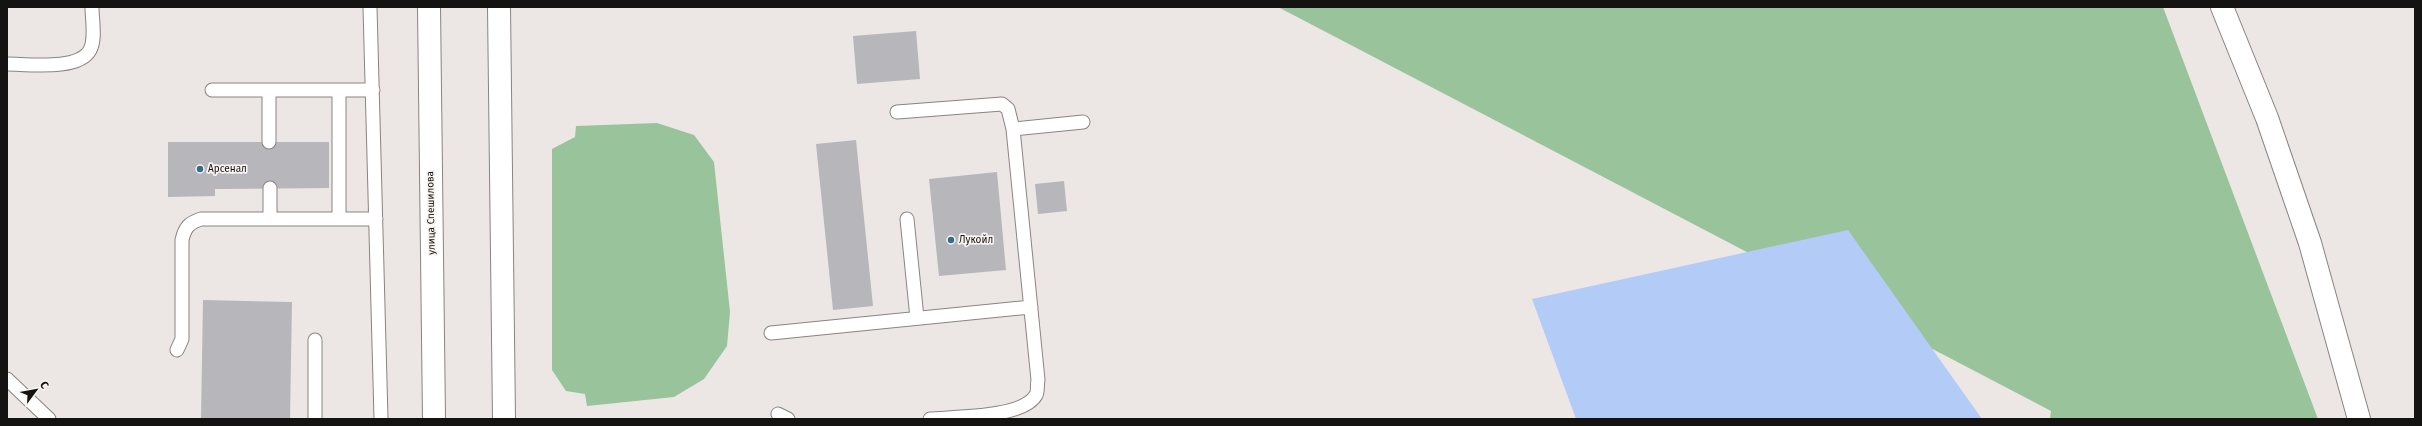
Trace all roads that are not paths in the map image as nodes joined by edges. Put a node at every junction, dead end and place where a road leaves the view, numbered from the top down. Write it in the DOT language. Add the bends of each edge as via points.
graph roads {
  1 [pos="92,7"];
  2 [pos="370,7"];
  3 [pos="429,7"];
  4 [pos="499,7"];
  5 [pos="2222,7"];
  6 [pos="7,64"];
  7 [pos="212,90"];
  8 [pos="269,90"];
  9 [pos="339,90"];
  10 [pos="373,90"];
  11 [pos="897,112"];
  12 [pos="1083,122"];
  13 [pos="1013,129"];
  14 [pos="269,142"];
  15 [pos="270,188"];
  16 [pos="376,218"];
  17 [pos="270,219"];
  18 [pos="339,219"];
  19 [pos="907,219"];
  20 [pos="1031,307"];
  21 [pos="917,318"];
  22 [pos="771,333"];
  23 [pos="315,340"];
  24 [pos="176,350"];
  25 [pos="7,380"];
  26 [pos="48,419"];
  27 [pos="315,419"];
  28 [pos="381,419"];
  29 [pos="434,419"];
  30 [pos="504,419"];
  31 [pos="930,419"];
  32 [pos="2359,419"];
  1 -- 6 [label="lane" via="90,51 81,59 69,64"];
  2 -- 10 [label="lane"];
  3 -- 29 [label="main road, улица Спешилова"];
  4 -- 30 [label="main road"];
  5 -- 32 [label="main road" via="2266,118 2305,229"];
  7 -- 8 [label="lane"];
  8 -- 9 [label="lane"];
  8 -- 14 [label="lane"];
  9 -- 10 [label="lane"];
  9 -- 18 [label="lane"];
  10 -- 16 [label="lane"];
  11 -- 13 [label="lane" via="1002,104 1008,109"];
  12 -- 13 [label="lane"];
  13 -- 20 [label="lane"];
  15 -- 17 [label="lane"];
  16 -- 18 [label="lane"];
  16 -- 28 [label="lane"];
  17 -- 18 [label="lane"];
  17 -- 24 [label="lane" via="201,219 191,222 184,229 182,339"];
  19 -- 21 [label="lane"];
  20 -- 21 [label="lane"];
  20 -- 31 [label="lane" via="1038,380 1036,395 1026,405 1012,411"];
  21 -- 22 [label="lane"];
  23 -- 27 [label="lane"];
  25 -- 26 [label="lane"];
}
